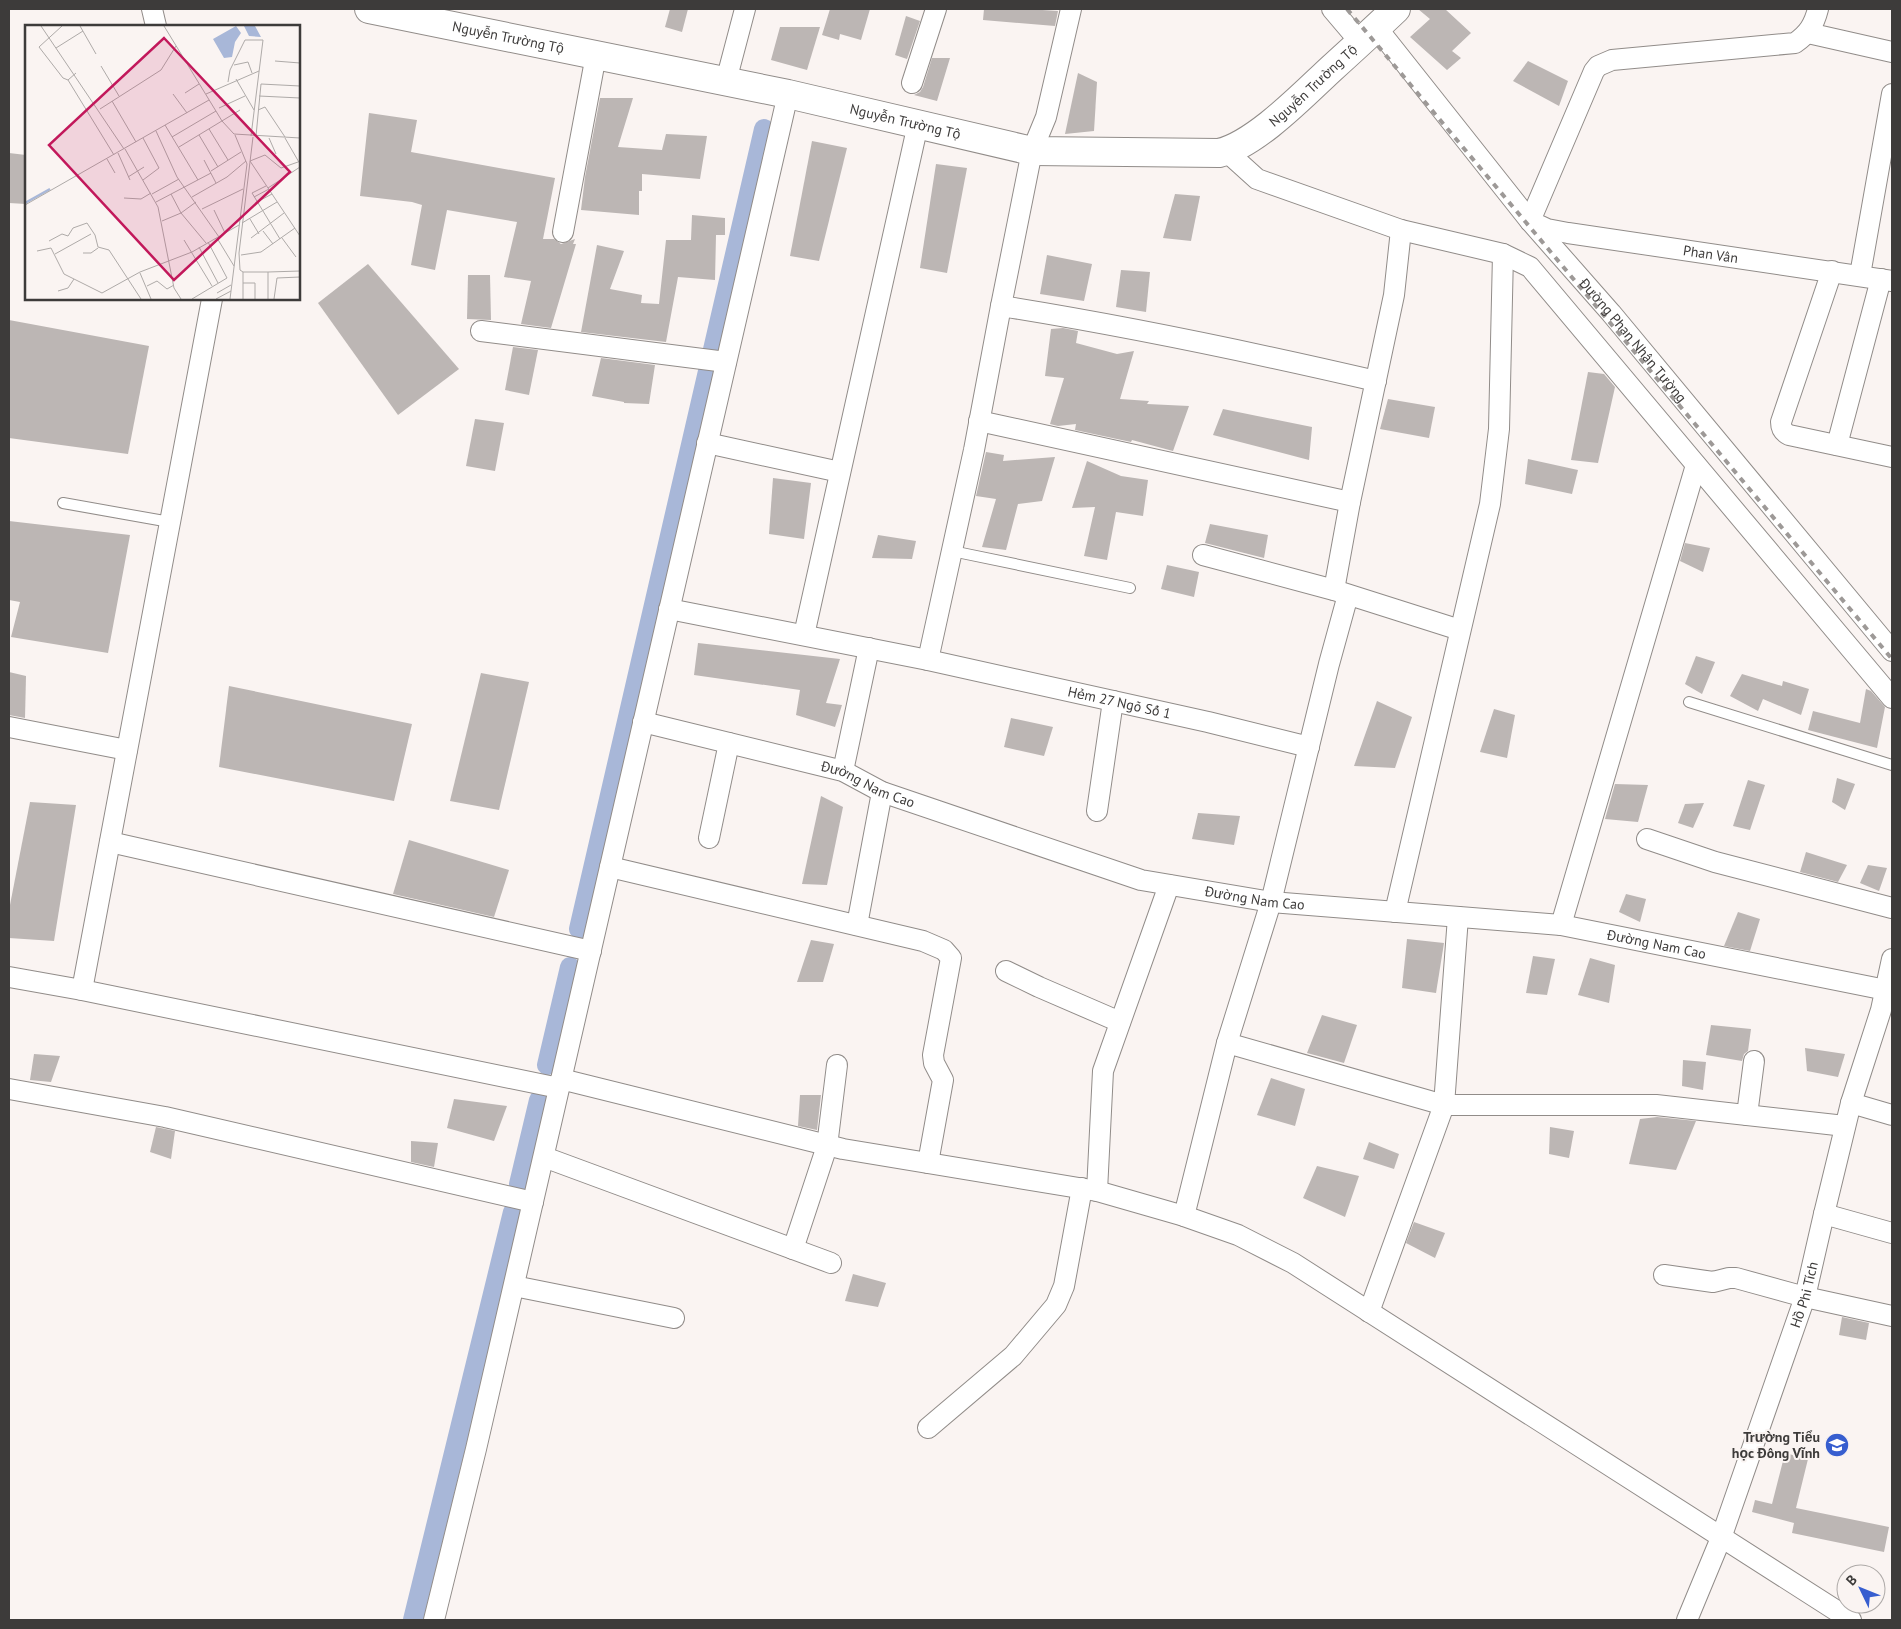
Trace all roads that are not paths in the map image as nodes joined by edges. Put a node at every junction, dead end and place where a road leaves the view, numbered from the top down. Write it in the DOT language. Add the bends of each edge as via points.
graph roads {
  1 [pos="152,9"];
  2 [pos="369,9"];
  3 [pos="745,9"];
  4 [pos="936,9"];
  5 [pos="1071,9"];
  6 [pos="1332,9"];
  7 [pos="1818,9"];
  8 [pos="1384,19"];
  9 [pos="156,25"];
  10 [pos="1808,33"];
  11 [pos="1892,52"];
  12 [pos="596,55"];
  13 [pos="726,81"];
  14 [pos="912,83"];
  15 [pos="788,94"];
  16 [pos="1892,94"];
  17 [pos="918,124"];
  18 [pos="1032,151"];
  19 [pos="1226,151"];
  20 [pos="1530,221"];
  21 [pos="1401,230"];
  22 [pos="563,232"];
  23 [pos="1503,254"];
  24 [pos="1832,271"];
  25 [pos="1860,276"];
  26 [pos="1887,280"];
  27 [pos="212,300"];
  28 [pos="1001,306"];
  29 [pos="481,330"];
  30 [pos="726,362"];
  31 [pos="1376,381"];
  32 [pos="979,421"];
  33 [pos="707,443"];
  34 [pos="1837,445"];
  35 [pos="1891,452"];
  36 [pos="1696,464"];
  37 [pos="840,472"];
  38 [pos="1350,502"];
  39 [pos="63,503"];
  40 [pos="170,522"];
  41 [pos="952,551"];
  42 [pos="1203,555"];
  43 [pos="1130,588"];
  44 [pos="1341,593"];
  45 [pos="670,609"];
  46 [pos="1460,630"];
  47 [pos="804,635"];
  48 [pos="869,648"];
  49 [pos="1892,651"];
  50 [pos="928,660"];
  51 [pos="1892,698"];
  52 [pos="1113,701"];
  53 [pos="1689,702"];
  54 [pos="644,722"];
  55 [pos="9,727"];
  56 [pos="729,743"];
  57 [pos="1309,747"];
  58 [pos="127,750"];
  59 [pos="1892,765"];
  60 [pos="843,771"];
  61 [pos="882,792"];
  62 [pos="1097,811"];
  63 [pos="709,838"];
  64 [pos="1647,839"];
  65 [pos="110,842"];
  66 [pos="610,867"];
  67 [pos="1169,885"];
  68 [pos="1271,902"];
  69 [pos="1892,908"];
  70 [pos="1395,912"];
  71 [pos="1458,917"];
  72 [pos="1561,925"];
  73 [pos="857,926"];
  74 [pos="591,951"];
  75 [pos="1892,959"];
  76 [pos="1006,971"];
  77 [pos="9,977"];
  78 [pos="82,990"];
  79 [pos="1886,990"];
  80 [pos="1887,1011"];
  81 [pos="1120,1022"];
  82 [pos="1227,1043"];
  83 [pos="1754,1061"];
  84 [pos="837,1065"];
  85 [pos="560,1083"];
  86 [pos="9,1089"];
  87 [pos="1851,1104"];
  88 [pos="1444,1105"];
  89 [pos="1747,1115"];
  90 [pos="1892,1115"];
  91 [pos="1846,1126"];
  92 [pos="827,1146"];
  93 [pos="544,1157"];
  94 [pos="928,1164"];
  95 [pos="1089,1189"];
  96 [pos="533,1202"];
  97 [pos="1824,1214"];
  98 [pos="1184,1216"];
  99 [pos="1892,1232"];
  100 [pos="793,1249"];
  101 [pos="831,1263"];
  102 [pos="1664,1275"];
  103 [pos="514,1286"];
  104 [pos="1806,1297"];
  105 [pos="1369,1312"];
  106 [pos="1892,1316"];
  107 [pos="674,1318"];
  108 [pos="928,1428"];
  109 [pos="1721,1538"];
  110 [pos="434,1620"];
  111 [pos="1688,1620"];
  112 [pos="1851,1620"];
  1 -- 9 [label="street"];
  2 -- 12 [label="main road, Nguyễn Trường Tộ"];
  3 -- 13 [label="street"];
  4 -- 14 [label="street"];
  5 -- 18 [label="street" via="1046,117"];
  6 -- 8 [label="street, Đường Phan Nhân Tường"];
  7 -- 10 [label="street"];
  8 -- 19 [label="main road, Nguyễn Trường Tộ" via="1280,116"];
  8 -- 20 [label="street, Đường Phan Nhân Tường"];
  10 -- 11 [label="street"];
  10 -- 20 [label="street" via="1795,43 1612,60 1598,66"];
  12 -- 13 [label="main road, Nguyễn Trường Tộ"];
  12 -- 22 [label="street"];
  13 -- 15 [label="main road, Nguyễn Trường Tộ"];
  15 -- 17 [label="main road, Nguyễn Trường Tộ"];
  15 -- 30 [label="street"];
  16 -- 25 [label="street"];
  17 -- 18 [label="main road, Nguyễn Trường Tộ"];
  17 -- 37 [label="street"];
  18 -- 19 [label="main road, Nguyễn Trường Tộ"];
  18 -- 28 [label="street"];
  19 -- 21 [label="street" via="1257,179"];
  20 -- 24 [label="street, Phan Vân" via="1547,229 1568,233"];
  20 -- 49 [label="street, Đường Phan Nhân Tường"];
  21 -- 23 [label="street"];
  21 -- 31 [label="street" via="1394,295"];
  23 -- 36 [label="street" via="1530,266"];
  23 -- 46 [label="street" via="1499,429 1490,504"];
  24 -- 25 [label="street, Phan Vân"];
  24 -- 34 [label="street" via="1781,427 1790,435"];
  25 -- 26 [label="street, Phan Vân"];
  26 -- 34 [label="street"];
  27 -- 40 [label="street"];
  28 -- 31 [label="street" via="1202,342"];
  28 -- 32 [label="street"];
  29 -- 30 [label="street"];
  30 -- 33 [label="street"];
  31 -- 38 [label="street"];
  32 -- 38 [label="street"];
  32 -- 41 [label="street"];
  33 -- 37 [label="street"];
  33 -- 45 [label="street"];
  34 -- 35 [label="street"];
  36 -- 51 [label="street"];
  36 -- 72 [label="street"];
  37 -- 47 [label="street"];
  38 -- 44 [label="street"];
  39 -- 40 [label="lane"];
  40 -- 58 [label="street"];
  41 -- 43 [label="lane"];
  41 -- 50 [label="street"];
  42 -- 44 [label="street"];
  44 -- 46 [label="street"];
  44 -- 57 [label="street"];
  45 -- 47 [label="street, Hẻm 27 Ngõ Số 1"];
  45 -- 54 [label="street"];
  46 -- 70 [label="street"];
  47 -- 48 [label="street, Hẻm 27 Ngõ Số 1"];
  48 -- 50 [label="street, Hẻm 27 Ngõ Số 1"];
  48 -- 60 [label="street"];
  50 -- 52 [label="street, Hẻm 27 Ngõ Số 1"];
  52 -- 57 [label="street, Hẻm 27 Ngõ Số 1"];
  52 -- 62 [label="street"];
  53 -- 59 [label="lane"];
  54 -- 56 [label="street, Đường Nam Cao"];
  54 -- 66 [label="street"];
  55 -- 58 [label="street"];
  56 -- 60 [label="street, Đường Nam Cao"];
  56 -- 63 [label="street"];
  57 -- 68 [label="street"];
  58 -- 65 [label="street"];
  60 -- 61 [label="street, Đường Nam Cao"];
  61 -- 67 [label="street, Đường Nam Cao" via="1141,880"];
  61 -- 73 [label="street"];
  64 -- 69 [label="street" via="1715,862"];
  65 -- 74 [label="street"];
  65 -- 78 [label="street"];
  66 -- 73 [label="street"];
  66 -- 74 [label="street"];
  67 -- 68 [label="street, Đường Nam Cao"];
  67 -- 81 [label="street"];
  68 -- 70 [label="street, Đường Nam Cao"];
  68 -- 82 [label="street"];
  70 -- 71 [label="street, Đường Nam Cao"];
  71 -- 72 [label="street, Đường Nam Cao"];
  71 -- 88 [label="street"];
  72 -- 79 [label="street, Đường Nam Cao"];
  73 -- 94 [label="street" via="923,941 944,950 952,958 934,1055 934,1063 943,1080"];
  74 -- 85 [label="street"];
  75 -- 79 [label="street, Hồ Phi Tích"];
  76 -- 81 [label="street"];
  77 -- 78 [label="street"];
  78 -- 85 [label="street"];
  79 -- 80 [label="street, Hồ Phi Tích"];
  80 -- 87 [label="street, Hồ Phi Tích"];
  81 -- 95 [label="street" via="1103,1071"];
  82 -- 88 [label="street"];
  82 -- 98 [label="street"];
  83 -- 89 [label="street"];
  84 -- 92 [label="street"];
  85 -- 92 [label="street"];
  85 -- 93 [label="street"];
  86 -- 96 [label="street" via="165,1117"];
  87 -- 90 [label="street"];
  87 -- 91 [label="street, Hồ Phi Tích"];
  88 -- 89 [label="street" via="1656,1105"];
  88 -- 105 [label="street"];
  89 -- 91 [label="street"];
  91 -- 97 [label="street, Hồ Phi Tích"];
  92 -- 94 [label="street"];
  92 -- 100 [label="street"];
  93 -- 96 [label="street"];
  93 -- 100 [label="street"];
  94 -- 95 [label="street"];
  95 -- 98 [label="street"];
  95 -- 108 [label="street" via="1056,1305 1013,1356"];
  96 -- 103 [label="street"];
  97 -- 99 [label="street"];
  97 -- 104 [label="street, Hồ Phi Tích"];
  98 -- 105 [label="street" via="1238,1235 1293,1263"];
  100 -- 101 [label="street"];
  102 -- 104 [label="street" via="1713,1282 1736,1278"];
  103 -- 107 [label="street"];
  103 -- 110 [label="street"];
  104 -- 106 [label="street"];
  104 -- 109 [label="street, Hồ Phi Tích"];
  105 -- 109 [label="street"];
  109 -- 111 [label="street, Hồ Phi Tích"];
  109 -- 112 [label="street"];
}
